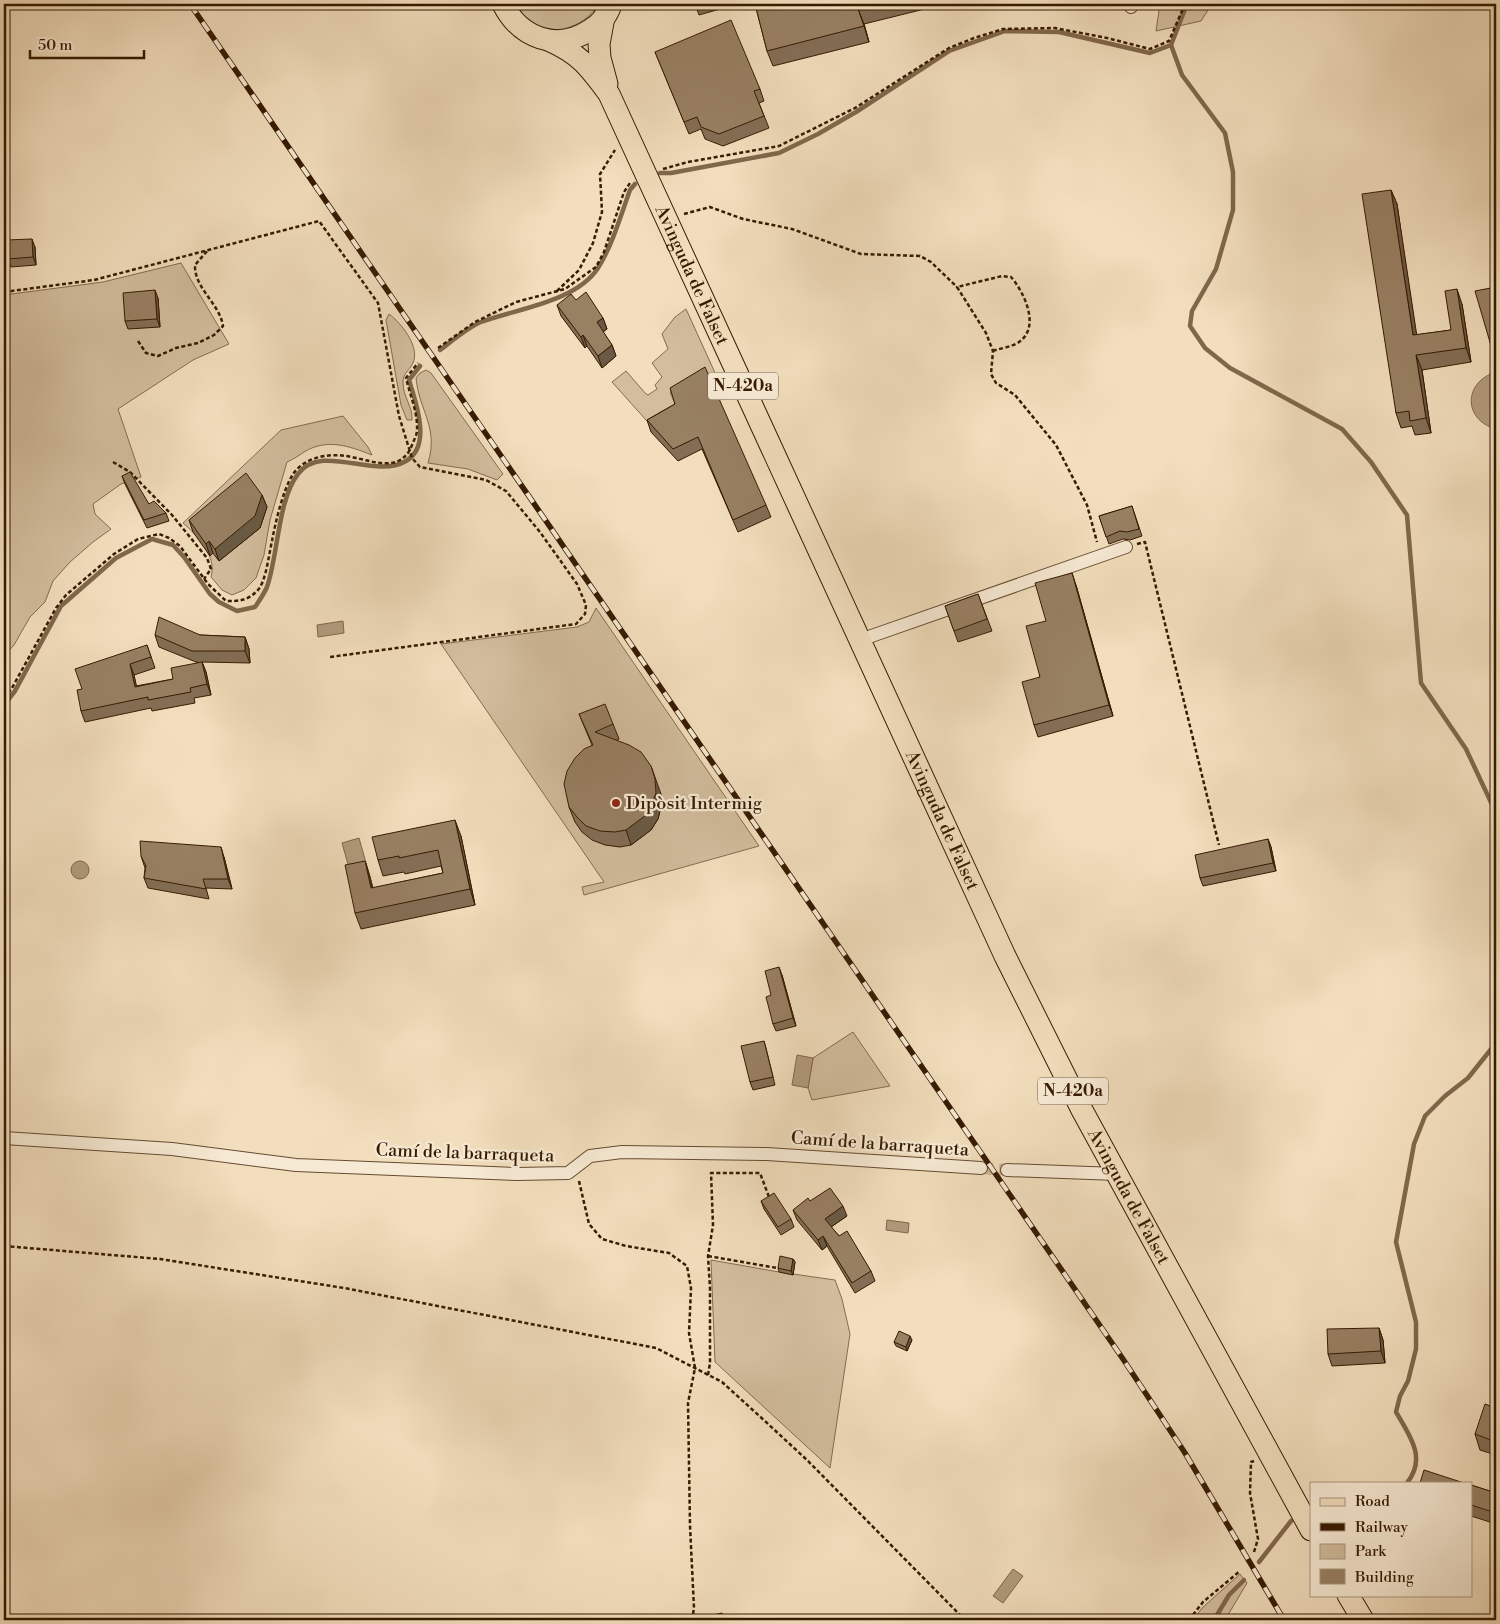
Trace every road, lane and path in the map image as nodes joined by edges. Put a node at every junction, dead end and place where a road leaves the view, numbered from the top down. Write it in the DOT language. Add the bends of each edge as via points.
graph roads {
  1 [pos="503,4"];
  2 [pos="1185,4"];
  3 [pos="608,10"];
  4 [pos="548,40"];
  5 [pos="609,94"];
  6 [pos="626,133"];
  7 [pos="658,170"];
  8 [pos="634,180"];
  9 [pos="666,218"];
  10 [pos="209,250"];
  11 [pos="957,287"];
  12 [pos="4,292"];
  13 [pos="556,292"];
  14 [pos="138,341"];
  15 [pos="438,348"];
  16 [pos="993,351"];
  17 [pos="418,363"];
  18 [pos="410,451"];
  19 [pos="113,462"];
  20 [pos="1126,547"];
  21 [pos="1100,556"];
  22 [pos="204,579"];
  23 [pos="860,640"];
  24 [pos="330,657"];
  25 [pos="4,698"];
  26 [pos="1219,845"];
  27 [pos="4,1138"];
  28 [pos="576,1167"];
  29 [pos="981,1168"];
  30 [pos="1007,1170"];
  31 [pos="1117,1174"];
  32 [pos="769,1197"];
  33 [pos="4,1246"];
  34 [pos="708,1256"];
  35 [pos="777,1268"];
  36 [pos="695,1368"];
  37 [pos="708,1375"];
  38 [pos="1268,1452"];
  39 [pos="1310,1528"];
  40 [pos="1254,1552"];
  41 [pos="1240,1571"];
  42 [pos="1349,1596"];
  43 [pos="692,1620"];
  44 [pos="965,1620"];
  45 [pos="1189,1620"];
  46 [pos="1363,1620"];
  1 -- 4 [label="main road, N-420a" via="516,25"];
  2 -- 7 [label="path" via="1169,41 1150,50 1054,28 1003,28 949,48 855,108 779,146"];
  3 -- 4 [label="main road, N-420a" via="598,25 580,36"];
  3 -- 5 [label="main road, N-420a" via="599,44"];
  4 -- 5 [label="main road, N-420a" via="587,64"];
  5 -- 6 [label="main road, Avinguda de Falset / N-420a"];
  6 -- 9 [label="main road, Avinguda de Falset / N-420a"];
  6 -- 13 [label="path" via="600,174 602,212 593,243 579,270"];
  8 -- 13 [label="path" via="624,192 604,252 596,266 565,290"];
  9 -- 11 [label="path" via="717,208 743,218 792,228 861,254 920,256"];
  9 -- 23 [label="main road, Avinguda de Falset / N-420a"];
  10 -- 12 [label="path" via="94,280"];
  10 -- 14 [label="path" via="195,265 195,272 224,326 198,343 158,356 146,353"];
  10 -- 18 [label="path" via="319,221 378,303 399,416"];
  11 -- 16 [label="path" via="986,333"];
  11 -- 16 [label="path" via="1002,276 1011,277 1017,284 1027,303 1030,328 1018,343"];
  13 -- 15 [label="path" via="516,302 475,322"];
  16 -- 21 [label="path" via="992,374 996,383 1015,395 1056,445 1087,505"];
  17 -- 18 [label="path" via="406,378 417,432"];
  18 -- 22 [label="path" via="392,464 345,456 322,456 308,461 292,476 279,510 259,590 243,601 226,601"];
  18 -- 24 [label="path" via="420,467 486,480 506,491 577,584 586,605 585,614 576,624"];
  19 -- 22 [label="path" via="146,486 201,550 211,570"];
  20 -- 21 [label="street"];
  20 -- 26 [label="path" via="1145,542"];
  21 -- 23 [label="street"];
  22 -- 25 [label="path" via="180,546 169,538 159,534 138,539 114,554 66,595"];
  23 -- 31 [label="main road, Avinguda de Falset / N-420a" via="1005,956"];
  27 -- 28 [label="street, Camí de la barraqueta" via="172,1149 296,1165 518,1174 568,1173"];
  28 -- 29 [label="street, Camí de la barraqueta" via="590,1156 622,1152 767,1154"];
  28 -- 36 [label="path" via="589,1224 602,1239 669,1253 687,1266 691,1288 689,1333"];
  30 -- 31 [label="street"];
  31 -- 38 [label="main road, Avinguda de Falset / N-420a"];
  32 -- 34 [label="path" via="760,1173 711,1173 713,1225"];
  33 -- 36 [label="path" via="160,1258 344,1288 656,1348"];
  34 -- 35 [label="path"];
  34 -- 37 [label="path"];
  36 -- 37 [label="path"];
  36 -- 43 [label="path" via="688,1403"];
  37 -- 44 [label="path" via="722,1382 807,1460"];
  38 -- 39 [label="main road, Avinguda de Falset / N-420a"];
  38 -- 40 [label="path" via="1251,1462 1250,1493 1258,1539"];
  41 -- 45 [label="path" via="1203,1602"];
  42 -- 46 [label="main road"];
}
